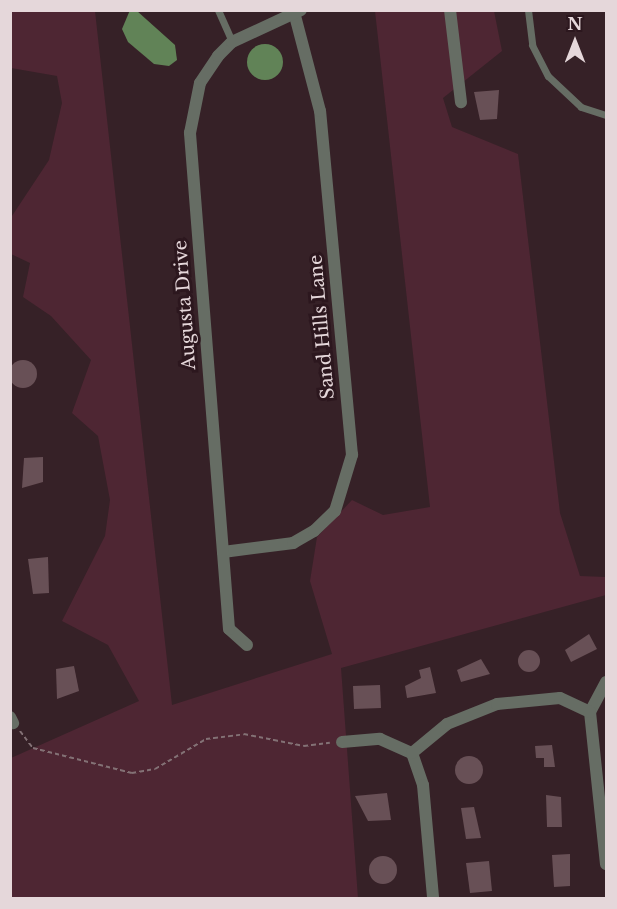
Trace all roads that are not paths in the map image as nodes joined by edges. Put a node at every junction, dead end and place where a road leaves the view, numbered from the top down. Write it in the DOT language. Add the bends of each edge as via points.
graph roads {
  1 [pos="218,10"];
  2 [pos="450,10"];
  3 [pos="528,10"];
  4 [pos="298,13"];
  5 [pos="232,42"];
  6 [pos="460,102"];
  7 [pos="606,116"];
  8 [pos="223,552"];
  9 [pos="247,645"];
  10 [pos="606,682"];
  11 [pos="590,712"];
  12 [pos="342,742"];
  13 [pos="412,753"];
  14 [pos="606,864"];
  15 [pos="433,898"];
  1 -- 5 [label="lane"];
  2 -- 6 [label="street"];
  3 -- 7 [label="lane" via="532,45 548,76 581,107"];
  4 -- 5 [label="street, Augusta Drive"];
  4 -- 8 [label="street, Sand Hills Lane" via="320,111 352,455 335,511 314,531 293,543"];
  5 -- 8 [label="street, Augusta Drive" via="200,83 190,133"];
  8 -- 9 [label="street, Augusta Drive" via="229,629"];
  10 -- 11 [label="street"];
  11 -- 13 [label="street" via="560,699 497,704 447,724"];
  11 -- 14 [label="street"];
  12 -- 13 [label="street" via="380,739"];
  13 -- 15 [label="street" via="423,785"];
}
